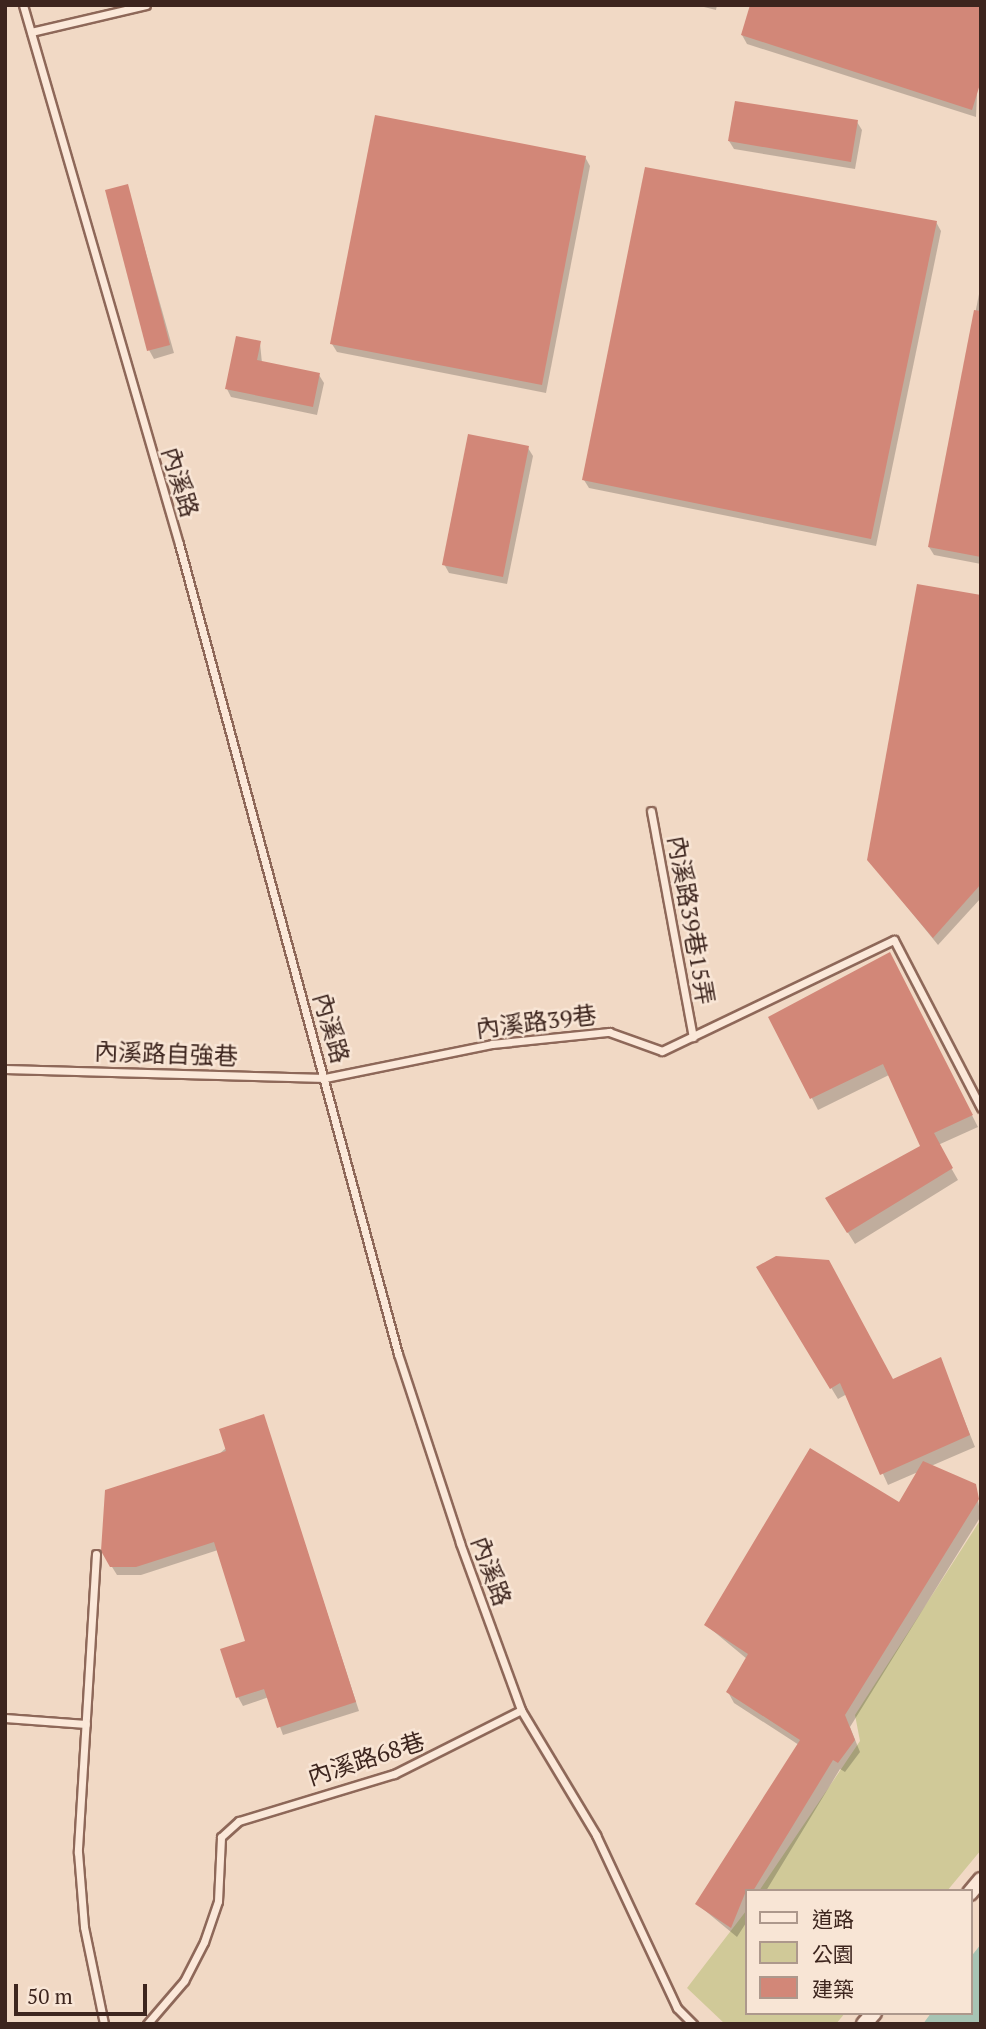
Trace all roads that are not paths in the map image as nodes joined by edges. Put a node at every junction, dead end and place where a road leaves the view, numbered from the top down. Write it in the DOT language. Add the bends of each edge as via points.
graph roads {
  1 [pos="23,5"];
  2 [pos="146,5"];
  3 [pos="31,32"];
  4 [pos="651,811"];
  5 [pos="693,1037"];
  6 [pos="5,1069"];
  7 [pos="325,1078"];
  8 [pos="981,1108"];
  9 [pos="96,1554"];
  10 [pos="521,1710"];
  11 [pos="5,1717"];
  12 [pos="86,1724"];
  13 [pos="104,2024"];
  14 [pos="147,2024"];
  15 [pos="693,2024"];
  1 -- 3 [label="lane, 內溪路"];
  2 -- 3 [label="lane"];
  3 -- 7 [label="lane, 內溪路"];
  4 -- 5 [label="lane, 內溪路39巷15弄"];
  5 -- 7 [label="lane, 內溪路39巷" via="662,1051 609,1032 492,1044"];
  5 -- 8 [label="lane, 內溪路39巷" via="894,940"];
  6 -- 7 [label="lane, 內溪路自強巷"];
  7 -- 10 [label="lane, 內溪路" via="398,1354"];
  9 -- 12 [label="lane"];
  10 -- 14 [label="lane, 內溪路68巷" via="459,1747 394,1774 239,1821 221,1837 218,1902 204,1942 184,1981"];
  10 -- 15 [label="lane, 內溪路" via="596,1835 677,2008"];
  11 -- 12 [label="lane"];
  12 -- 13 [label="lane" via="78,1852 84,1927"];
}
